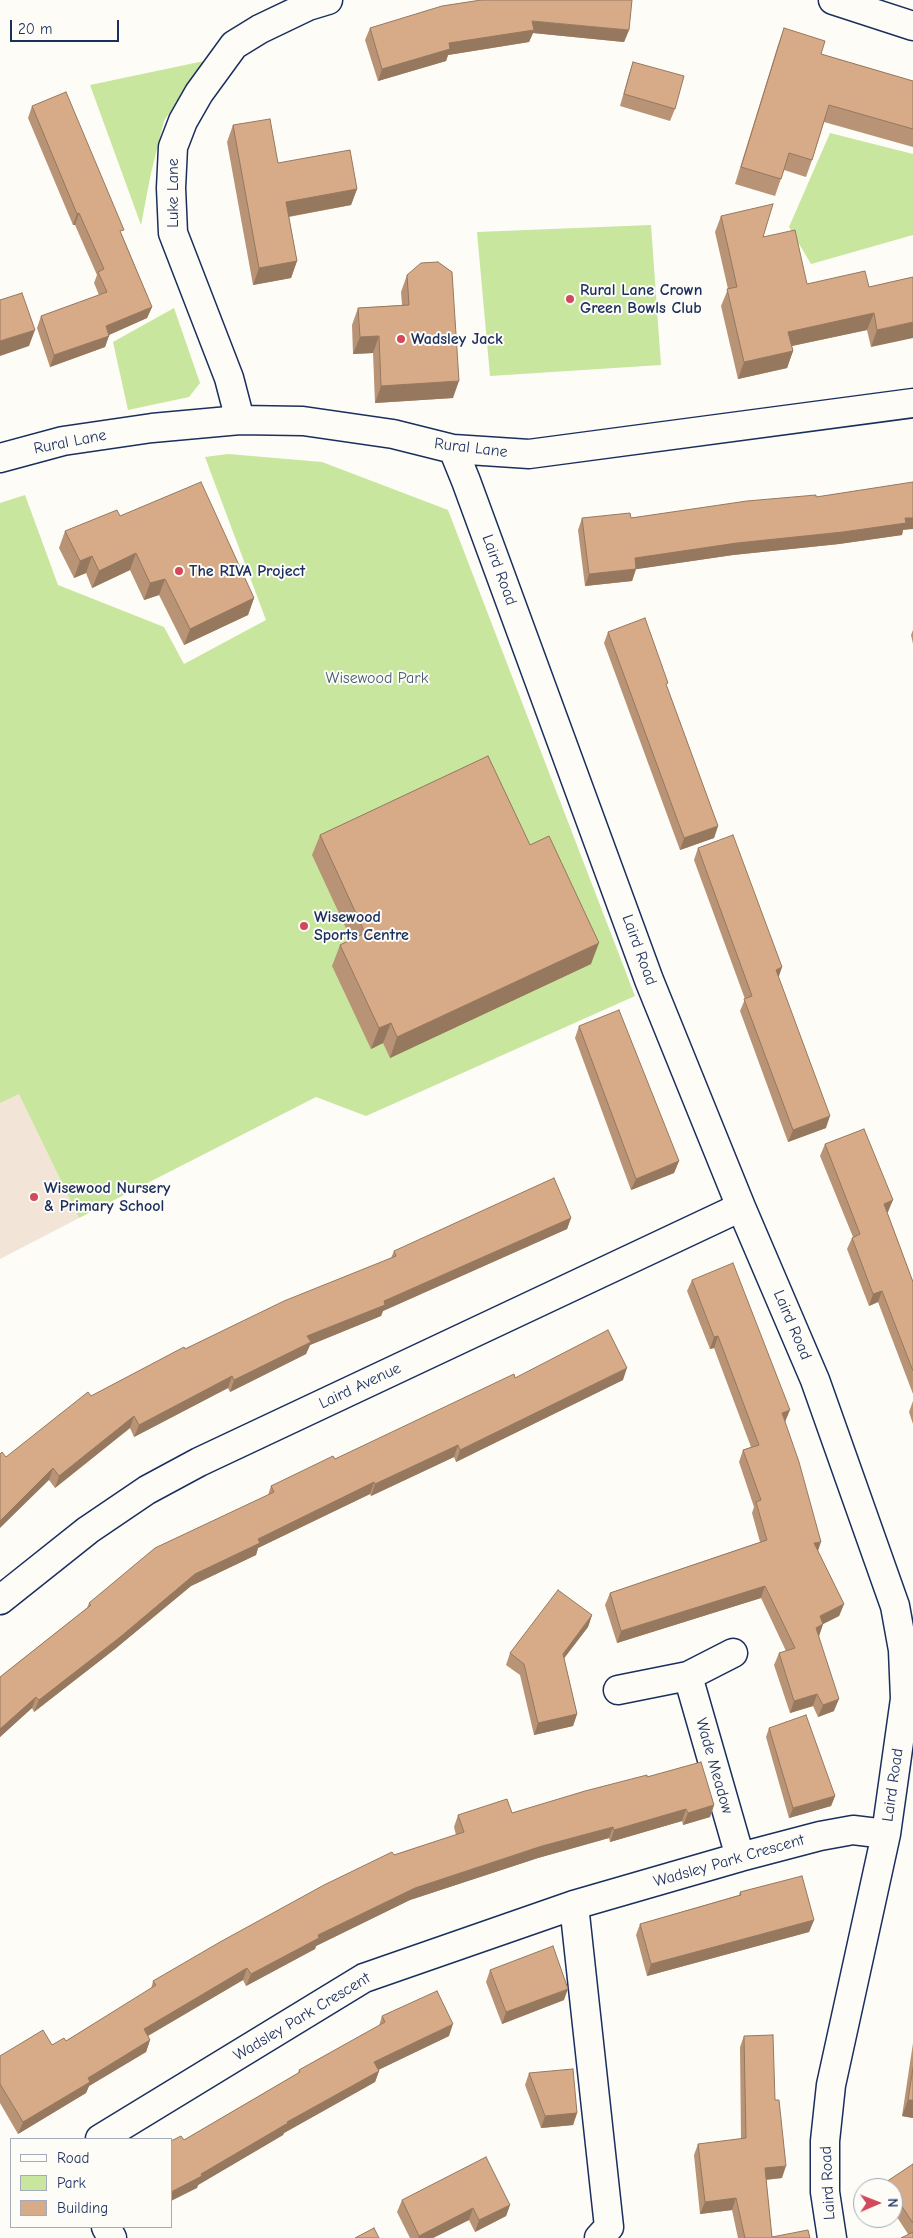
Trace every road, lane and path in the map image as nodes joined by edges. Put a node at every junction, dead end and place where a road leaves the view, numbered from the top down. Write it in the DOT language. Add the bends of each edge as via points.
graph roads {
  1 [pos="328,0"];
  2 [pos="833,0"];
  3 [pos="913,26"];
  4 [pos="913,403"];
  5 [pos="240,420"];
  6 [pos="453,449"];
  7 [pos="0,458"];
  8 [pos="741,1207"];
  9 [pos="0,1600"];
  10 [pos="733,1653"];
  11 [pos="688,1676"];
  12 [pos="618,1690"];
  13 [pos="886,1834"];
  14 [pos="740,1857"];
  15 [pos="574,1905"];
  16 [pos="102,2138"];
  17 [pos="599,2238"];
  18 [pos="832,2238"];
  1 -- 5 [label="street, Luke Lane" via="276,21 234,45 183,121 173,147 173,233 228,378"];
  2 -- 3 [label="street"];
  4 -- 6 [label="street, Rural Lane" via="529,454"];
  5 -- 6 [label="street, Rural Lane" via="303,421 393,434"];
  5 -- 7 [label="street, Rural Lane" via="63,441"];
  6 -- 8 [label="street, Laird Road" via="649,980"];
  8 -- 9 [label="street, Laird Avenue" via="199,1462 147,1490 88,1530"];
  8 -- 13 [label="street, Laird Road" via="815,1380 894,1606 902,1650 905,1699"];
  10 -- 11 [label="street"];
  11 -- 12 [label="street"];
  11 -- 14 [label="street, Wade Meadow"];
  13 -- 14 [label="street, Wadsley Park Crescent" via="853,1830"];
  13 -- 18 [label="street, Laird Road" via="831,2085 825,2192"];
  14 -- 15 [label="street, Wadsley Park Crescent"];
  15 -- 16 [label="street, Wadsley Park Crescent" via="364,1978"];
  15 -- 17 [label="street" via="609,2227"];
}
